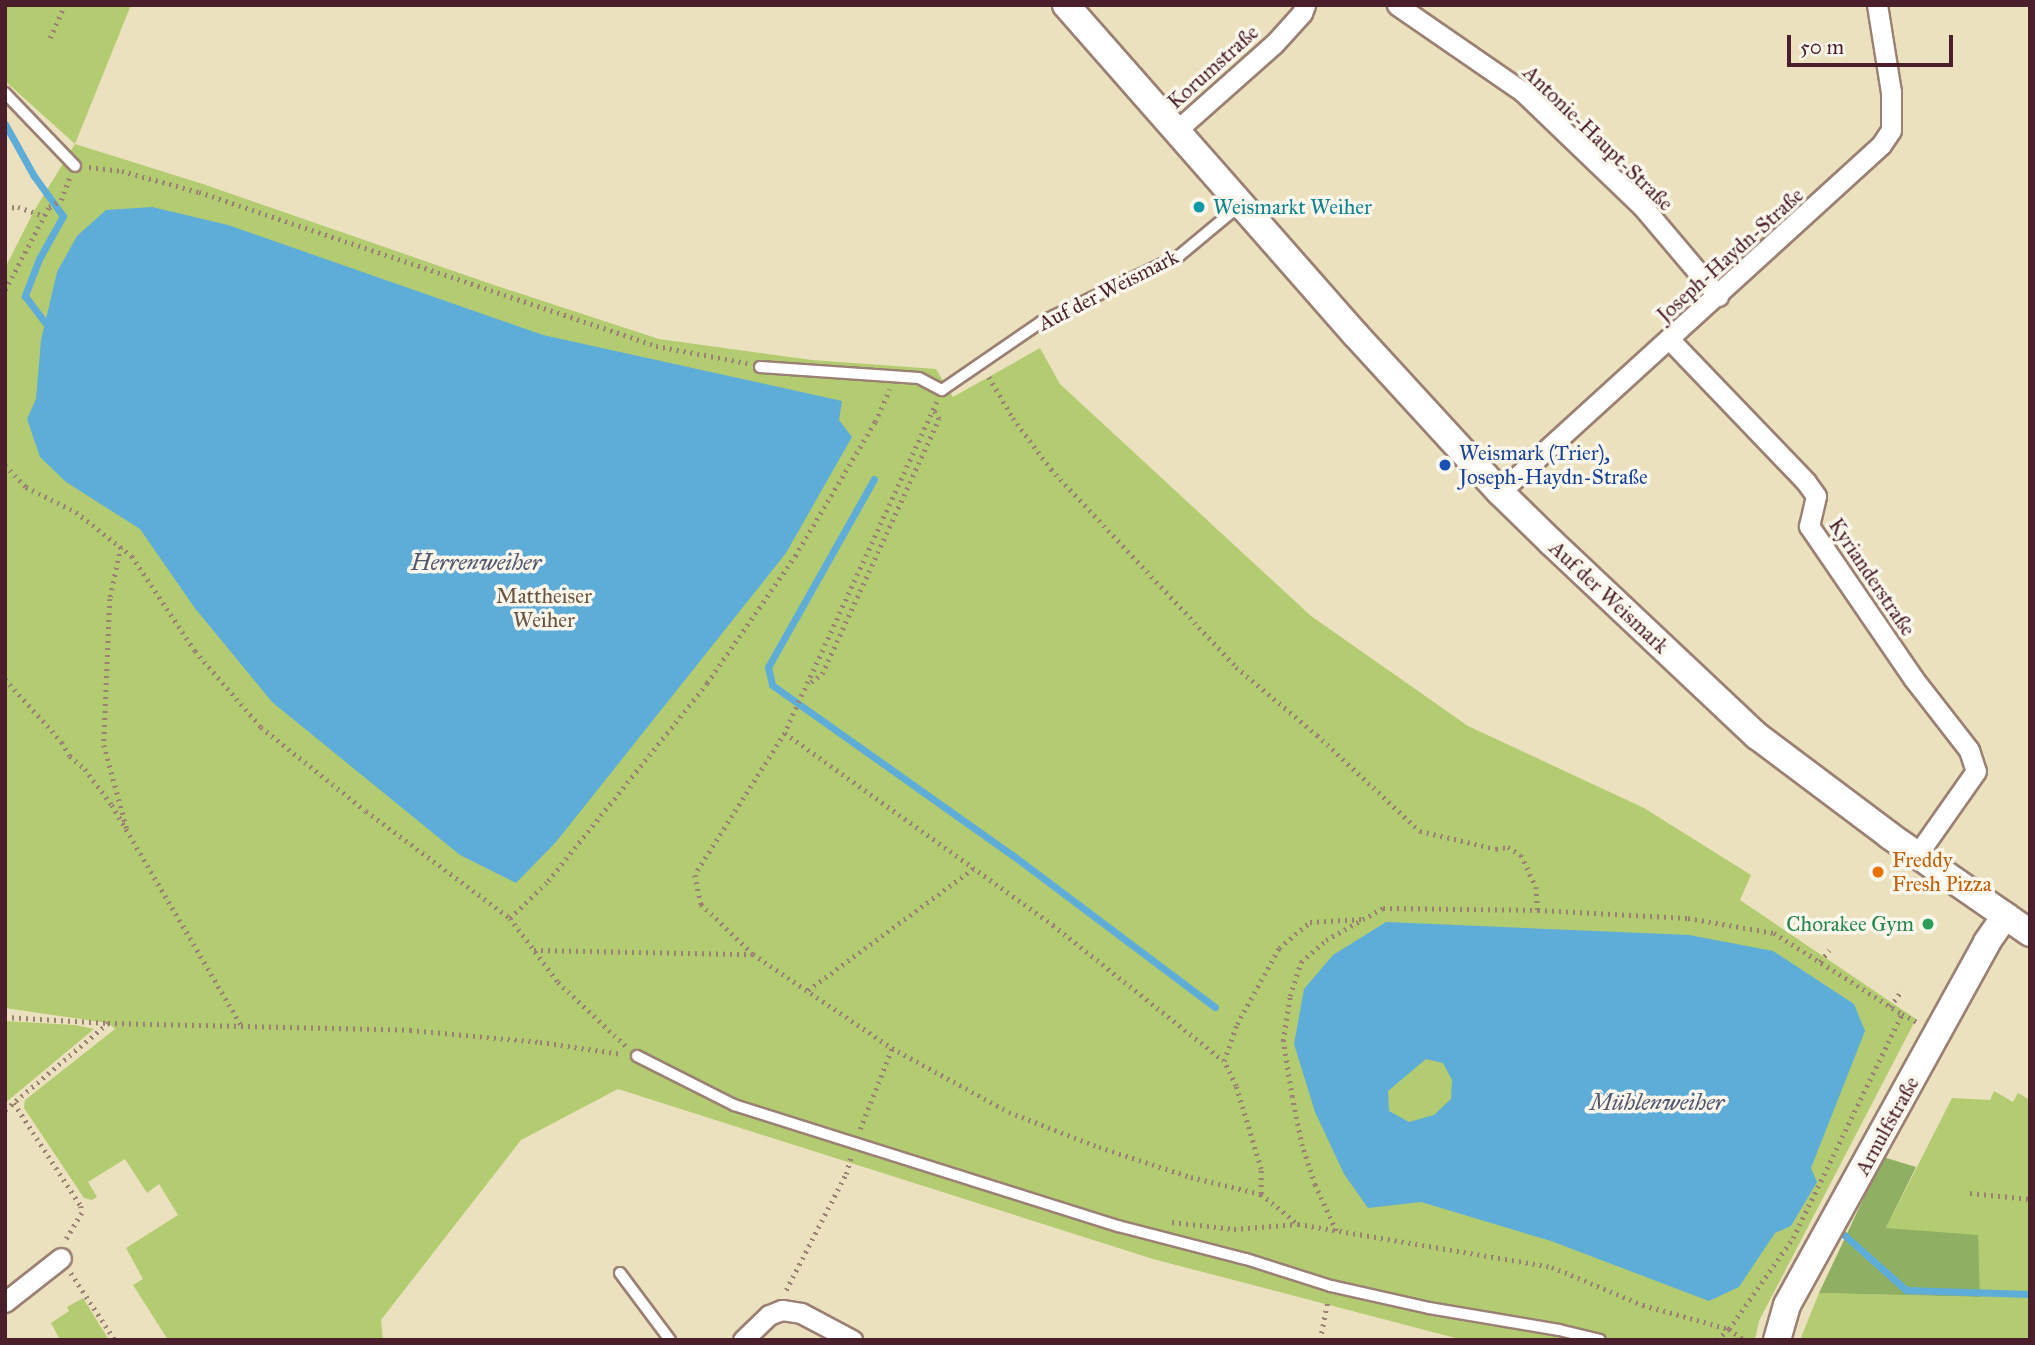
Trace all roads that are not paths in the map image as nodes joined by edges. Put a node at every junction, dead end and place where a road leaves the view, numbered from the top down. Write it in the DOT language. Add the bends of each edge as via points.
graph roads {
  1 [pos="1066,5"];
  2 [pos="1305,5"];
  3 [pos="1397,5"];
  4 [pos="1877,5"];
  5 [pos="5,93"];
  6 [pos="1177,130"];
  7 [pos="75,166"];
  8 [pos="1242,203"];
  9 [pos="1718,296"];
  10 [pos="1670,340"];
  11 [pos="761,367"];
  12 [pos="1500,492"];
  13 [pos="1916,855"];
  14 [pos="2005,916"];
  15 [pos="2030,933"];
  16 [pos="637,1056"];
  17 [pos="61,1258"];
  18 [pos="620,1273"];
  19 [pos="5,1302"];
  20 [pos="670,1340"];
  21 [pos="743,1340"];
  22 [pos="852,1340"];
  23 [pos="1600,1340"];
  24 [pos="1777,1340"];
  1 -- 6 [label="street, Auf der Weismark"];
  2 -- 6 [label="street, Korumstraße" via="1274,44"];
  3 -- 9 [label="street, Antonie-Haupt-Straße" via="1532,101 1642,206"];
  4 -- 9 [label="street, Joseph-Haydn-Straße" via="1891,92 1891,130 1848,178"];
  5 -- 7 [label="lane"];
  6 -- 8 [label="street, Auf der Weismark"];
  8 -- 11 [label="lane, Auf der Weismark" via="1179,256 1041,322 942,390 919,378"];
  8 -- 12 [label="street, Auf der Weismark"];
  9 -- 10 [label="street, Joseph-Haydn-Straße"];
  10 -- 12 [label="street, Joseph-Haydn-Straße"];
  10 -- 13 [label="street, Kyrianderstraße" via="1806,482 1816,496 1809,526 1913,678 1969,750 1976,771"];
  12 -- 13 [label="street, Auf der Weismark" via="1757,736"];
  13 -- 14 [label="street, Auf der Weismark"];
  14 -- 15 [label="street, Auf der Weismark"];
  14 -- 24 [label="street, Arnulfstraße" via="1787,1306"];
  16 -- 23 [label="lane" via="734,1105 1118,1226 1331,1286"];
  17 -- 19 [label="street"];
  18 -- 20 [label="lane"];
  21 -- 22 [label="street" via="769,1315 782,1310 801,1313"];
}
